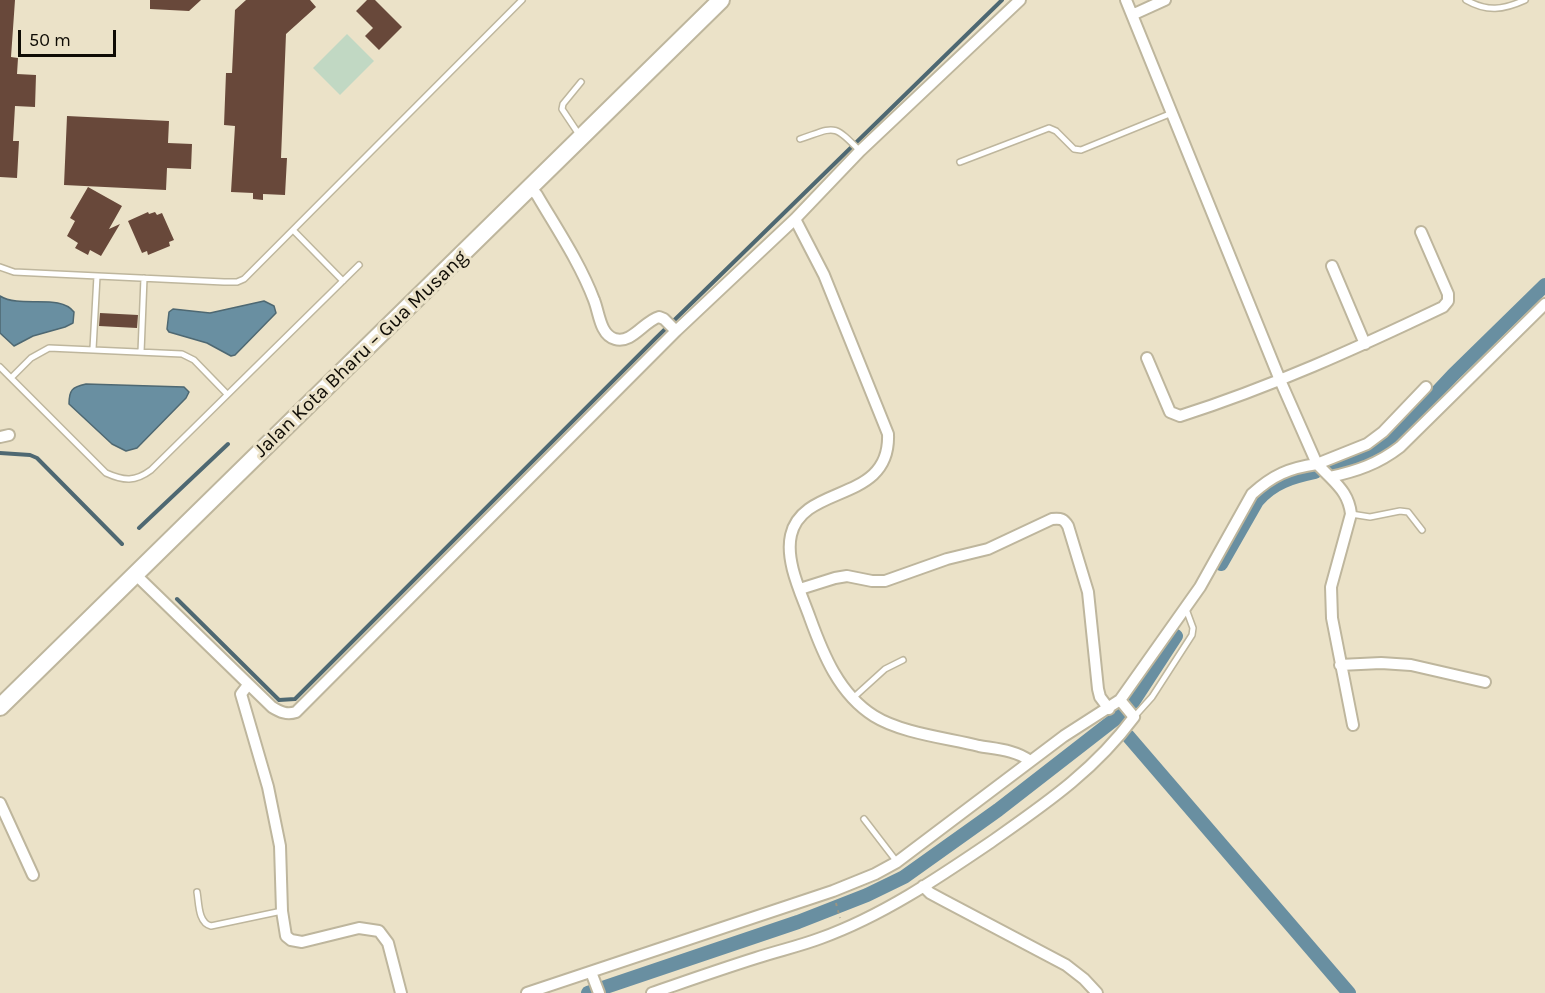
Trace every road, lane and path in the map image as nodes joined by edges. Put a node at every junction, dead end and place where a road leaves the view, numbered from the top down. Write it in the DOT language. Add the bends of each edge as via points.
graph roads {
  1 [pos="522,0"];
  2 [pos="720,0"];
  3 [pos="1020,0"];
  4 [pos="1126,0"];
  5 [pos="1165,0"];
  6 [pos="1466,0"];
  7 [pos="1525,0"];
  8 [pos="1132,15"];
  9 [pos="581,82"];
  10 [pos="1172,113"];
  11 [pos="581,137"];
  12 [pos="800,139"];
  13 [pos="858,150"];
  14 [pos="960,162"];
  15 [pos="531,188"];
  16 [pos="795,219"];
  17 [pos="293,230"];
  18 [pos="1421,232"];
  19 [pos="359,265"];
  20 [pos="1332,266"];
  21 [pos="0,267"];
  22 [pos="97,276"];
  23 [pos="144,278"];
  24 [pos="343,281"];
  25 [pos="1545,304"];
  26 [pos="674,330"];
  27 [pos="1365,344"];
  28 [pos="93,349"];
  29 [pos="141,352"];
  30 [pos="1147,358"];
  31 [pos="0,367"];
  32 [pos="11,378"];
  33 [pos="1280,380"];
  34 [pos="1426,387"];
  35 [pos="227,394"];
  36 [pos="1317,465"];
  37 [pos="1330,477"];
  38 [pos="1351,514"];
  39 [pos="1422,531"];
  40 [pos="136,575"];
  41 [pos="800,589"];
  42 [pos="1185,608"];
  43 [pos="903,660"];
  44 [pos="1340,665"];
  45 [pos="1485,682"];
  46 [pos="248,685"];
  47 [pos="853,698"];
  48 [pos="1120,700"];
  49 [pos="0,707"];
  50 [pos="1109,709"];
  51 [pos="1134,717"];
  52 [pos="1353,725"];
  53 [pos="1030,762"];
  54 [pos="0,803"];
  55 [pos="864,819"];
  56 [pos="897,862"];
  57 [pos="33,875"];
  58 [pos="923,886"];
  59 [pos="197,892"];
  60 [pos="834,898"];
  61 [pos="282,911"];
  62 [pos="841,923"];
  63 [pos="592,975"];
  64 [pos="401,993"];
  65 [pos="527,993"];
  66 [pos="599,993"];
  67 [pos="652,993"];
  68 [pos="1097,993"];
  1 -- 17 [label="lane"];
  2 -- 11 [label="main road, Jalan Kota Bharu – Gua Musang"];
  3 -- 13 [label="street"];
  4 -- 8 [label="street"];
  5 -- 8 [label="street"];
  6 -- 7 [label="lane" via="1494,10"];
  8 -- 10 [label="street"];
  9 -- 11 [label="lane" via="562,109"];
  10 -- 14 [label="lane" via="1081,150 1074,149 1049,128"];
  10 -- 33 [label="street"];
  11 -- 15 [label="main road, Jalan Kota Bharu – Gua Musang"];
  12 -- 13 [label="lane" via="831,129 840,131"];
  13 -- 16 [label="street"];
  15 -- 26 [label="street" via="571,252 607,334 624,339 658,317"];
  15 -- 40 [label="main road, Jalan Kota Bharu – Gua Musang"];
  16 -- 26 [label="street"];
  16 -- 41 [label="street" via="824,274 884,420 889,449 876,473 813,506 793,527 789,541 791,560"];
  17 -- 23 [label="lane" via="237,282"];
  17 -- 24 [label="lane"];
  18 -- 27 [label="street" via="1448,301 1443,307"];
  19 -- 24 [label="lane"];
  20 -- 27 [label="street"];
  21 -- 22 [label="lane" via="14,272"];
  22 -- 23 [label="lane"];
  22 -- 28 [label="lane"];
  23 -- 29 [label="lane"];
  24 -- 35 [label="lane"];
  25 -- 37 [label="street" via="1400,447 1359,471"];
  26 -- 46 [label="street" via="303,707 290,714 280,712"];
  27 -- 33 [label="street"];
  28 -- 29 [label="lane"];
  28 -- 32 [label="lane" via="49,348 31,358"];
  29 -- 35 [label="lane" via="189,357"];
  30 -- 33 [label="street" via="1167,406 1180,416"];
  31 -- 32 [label="lane"];
  32 -- 35 [label="lane" via="106,472 127,480 151,470"];
  33 -- 36 [label="street"];
  34 -- 36 [label="street" via="1367,444"];
  36 -- 37 [label="street"];
  36 -- 42 [label="street" via="1289,469 1252,494"];
  37 -- 38 [label="street" via="1350,503"];
  38 -- 39 [label="lane" via="1370,517 1408,512"];
  38 -- 44 [label="street" via="1331,587"];
  40 -- 46 [label="street"];
  40 -- 49 [label="main road, Jalan Kota Bharu – Gua Musang"];
  41 -- 47 [label="street" via="822,650"];
  41 -- 50 [label="street" via="847,576 885,581 988,549 1060,518 1065,520 1082,567 1098,689"];
  42 -- 48 [label="street"];
  42 -- 51 [label="lane" via="1192,635 1152,697"];
  43 -- 47 [label="lane" via="885,669"];
  44 -- 45 [label="street" via="1411,665"];
  44 -- 52 [label="street"];
  46 -- 61 [label="street" via="241,694 268,787 280,846"];
  47 -- 53 [label="street" via="874,716 897,726 1014,752"];
  48 -- 50 [label="street"];
  48 -- 51 [label="street"];
  50 -- 53 [label="street"];
  51 -- 58 [label="street" via="1085,772 1014,826"];
  53 -- 56 [label="street"];
  54 -- 57 [label="street"];
  55 -- 56 [label="lane"];
  56 -- 63 [label="street" via="833,891"];
  58 -- 67 [label="street" via="821,938"];
  58 -- 68 [label="street" via="1066,965"];
  59 -- 61 [label="lane" via="206,925"];
  60 -- 62 [label="path"];
  61 -- 64 [label="street" via="286,936 296,942 359,928 379,931 388,943"];
  63 -- 65 [label="street"];
  63 -- 66 [label="street"];
}
